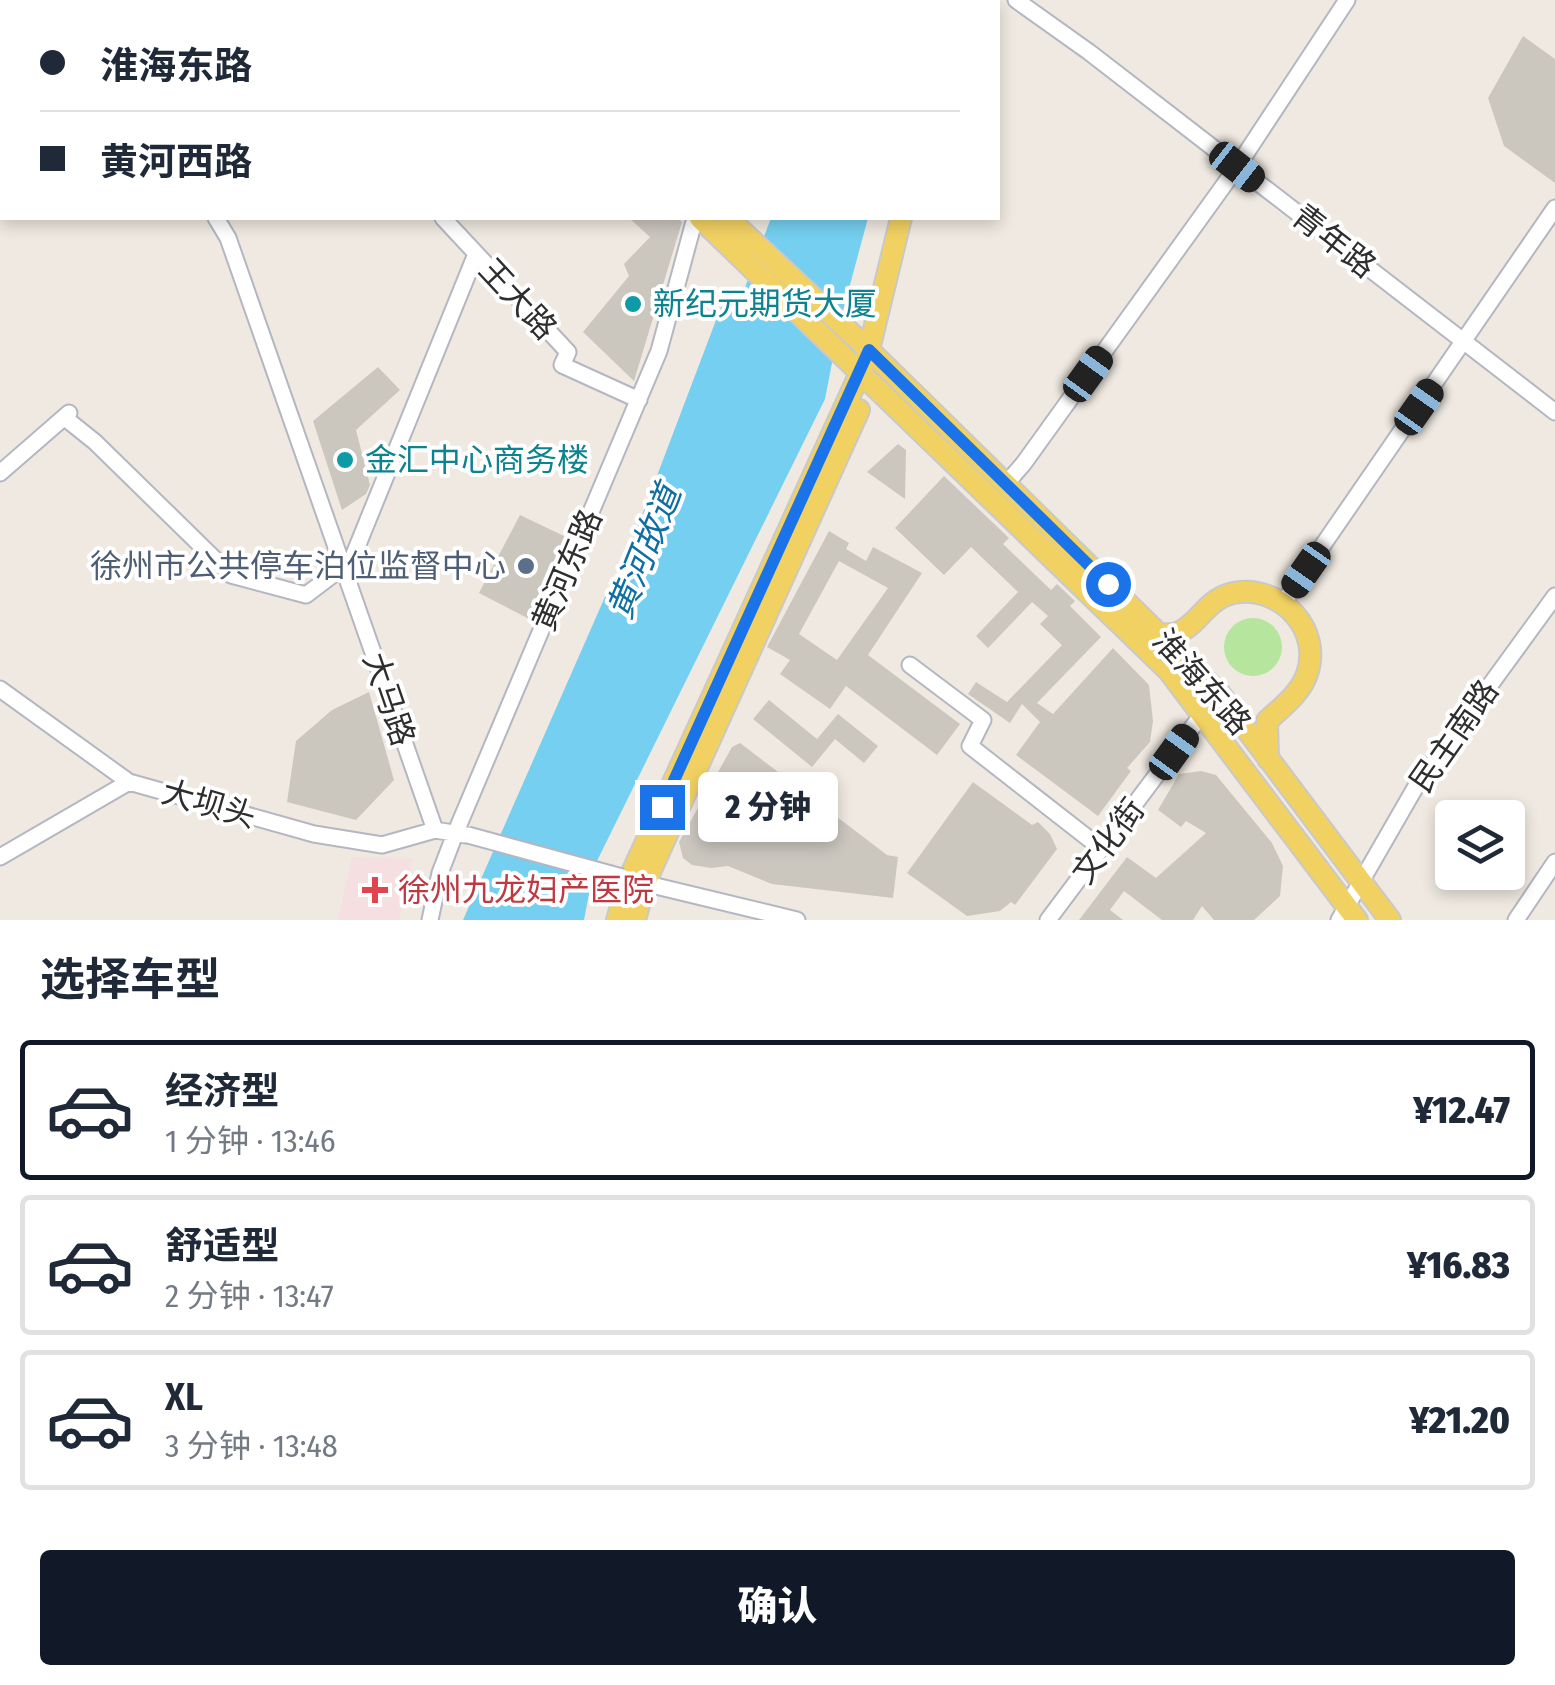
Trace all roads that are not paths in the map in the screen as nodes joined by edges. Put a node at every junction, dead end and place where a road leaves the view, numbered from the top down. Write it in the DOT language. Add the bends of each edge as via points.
graph roads {
  1 [pos="1016,0"];
  2 [pos="1347,0"];
  3 [pos="1237,167"];
  4 [pos="1555,208"];
  5 [pos="217,220"];
  6 [pos="444,220"];
  7 [pos="697,220"];
  8 [pos="703,220"];
  9 [pos="901,220"];
  10 [pos="913,220"];
  11 [pos="734,233"];
  12 [pos="476,254"];
  13 [pos="1464,342"];
  14 [pos="870,367"];
  15 [pos="638,400"];
  16 [pos="1555,412"];
  17 [pos="0,473"];
  18 [pos="1006,484"];
  19 [pos="344,570"];
  20 [pos="1555,596"];
  21 [pos="1283,603"];
  22 [pos="1162,634"];
  23 [pos="910,665"];
  24 [pos="0,688"];
  25 [pos="1203,713"];
  26 [pos="1268,758"];
  27 [pos="128,782"];
  28 [pos="435,830"];
  29 [pos="461,834"];
  30 [pos="1102,849"];
  31 [pos="0,857"];
  32 [pos="1555,862"];
  33 [pos="632,880"];
  34 [pos="1361,882"];
  35 [pos="1349,917"];
  36 [pos="430,920"];
  37 [pos="618,920"];
  38 [pos="634,920"];
  39 [pos="797,920"];
  40 [pos="1048,920"];
  41 [pos="1390,920"];
  42 [pos="1516,920"];
  1 -- 3 [label="street, 青年路"];
  2 -- 3 [label="street"];
  3 -- 13 [label="street, 青年路"];
  3 -- 18 [label="street"];
  4 -- 13 [label="street"];
  5 -- 19 [label="street, 大马路"];
  6 -- 12 [label="street, 王大路"];
  7 -- 15 [label="street, 黄河东路"];
  8 -- 11 [label="main road, 淮海东路"];
  9 -- 14 [label="main road"];
  10 -- 14 [label="main road"];
  11 -- 14 [label="main road, 淮海东路" via="844,354"];
  11 -- 14 [label="main road, 淮海东路" via="850,333"];
  12 -- 15 [label="street, 王大路" via="568,352 562,364"];
  12 -- 19 [label="street"];
  13 -- 16 [label="street, 青年路"];
  13 -- 21 [label="street"];
  14 -- 18 [label="main road, 淮海东路"];
  14 -- 25 [label="main road, 淮海东路"];
  14 -- 33 [label="main road"];
  15 -- 29 [label="street, 黄河东路"];
  17 -- 19 [label="street" via="68,414 232,575 306,595"];
  18 -- 22 [label="main road, 淮海东路"];
  19 -- 28 [label="street, 大马路"];
  20 -- 34 [label="street, 民主南路" via="1416,788"];
  21 -- 22 [label="main road" via="1236,592 1216,600 1178,633"];
  21 -- 26 [label="main road" via="1306,630 1308,672 1299,691 1267,721"];
  22 -- 26 [label="main road, 淮海东路" via="1220,694"];
  23 -- 30 [label="street" via="983,720 970,746"];
  24 -- 27 [label="street"];
  25 -- 30 [label="street, 文化街"];
  25 -- 35 [label="main road, 淮海东路"];
  26 -- 34 [label="main road, 淮海东路"];
  27 -- 28 [label="street, 大坝头" via="314,834 382,845"];
  27 -- 31 [label="street, 大坝头"];
  28 -- 29 [label="street"];
  29 -- 33 [label="street, bridge"];
  29 -- 36 [label="street, 黄河东路" via="440,873"];
  30 -- 40 [label="street, 文化街"];
  32 -- 42 [label="street"];
  33 -- 37 [label="main road"];
  33 -- 38 [label="main road"];
  33 -- 39 [label="street"];
  34 -- 35 [label="street, 民主南路"];
  34 -- 41 [label="main road, 淮海东路"];
}
